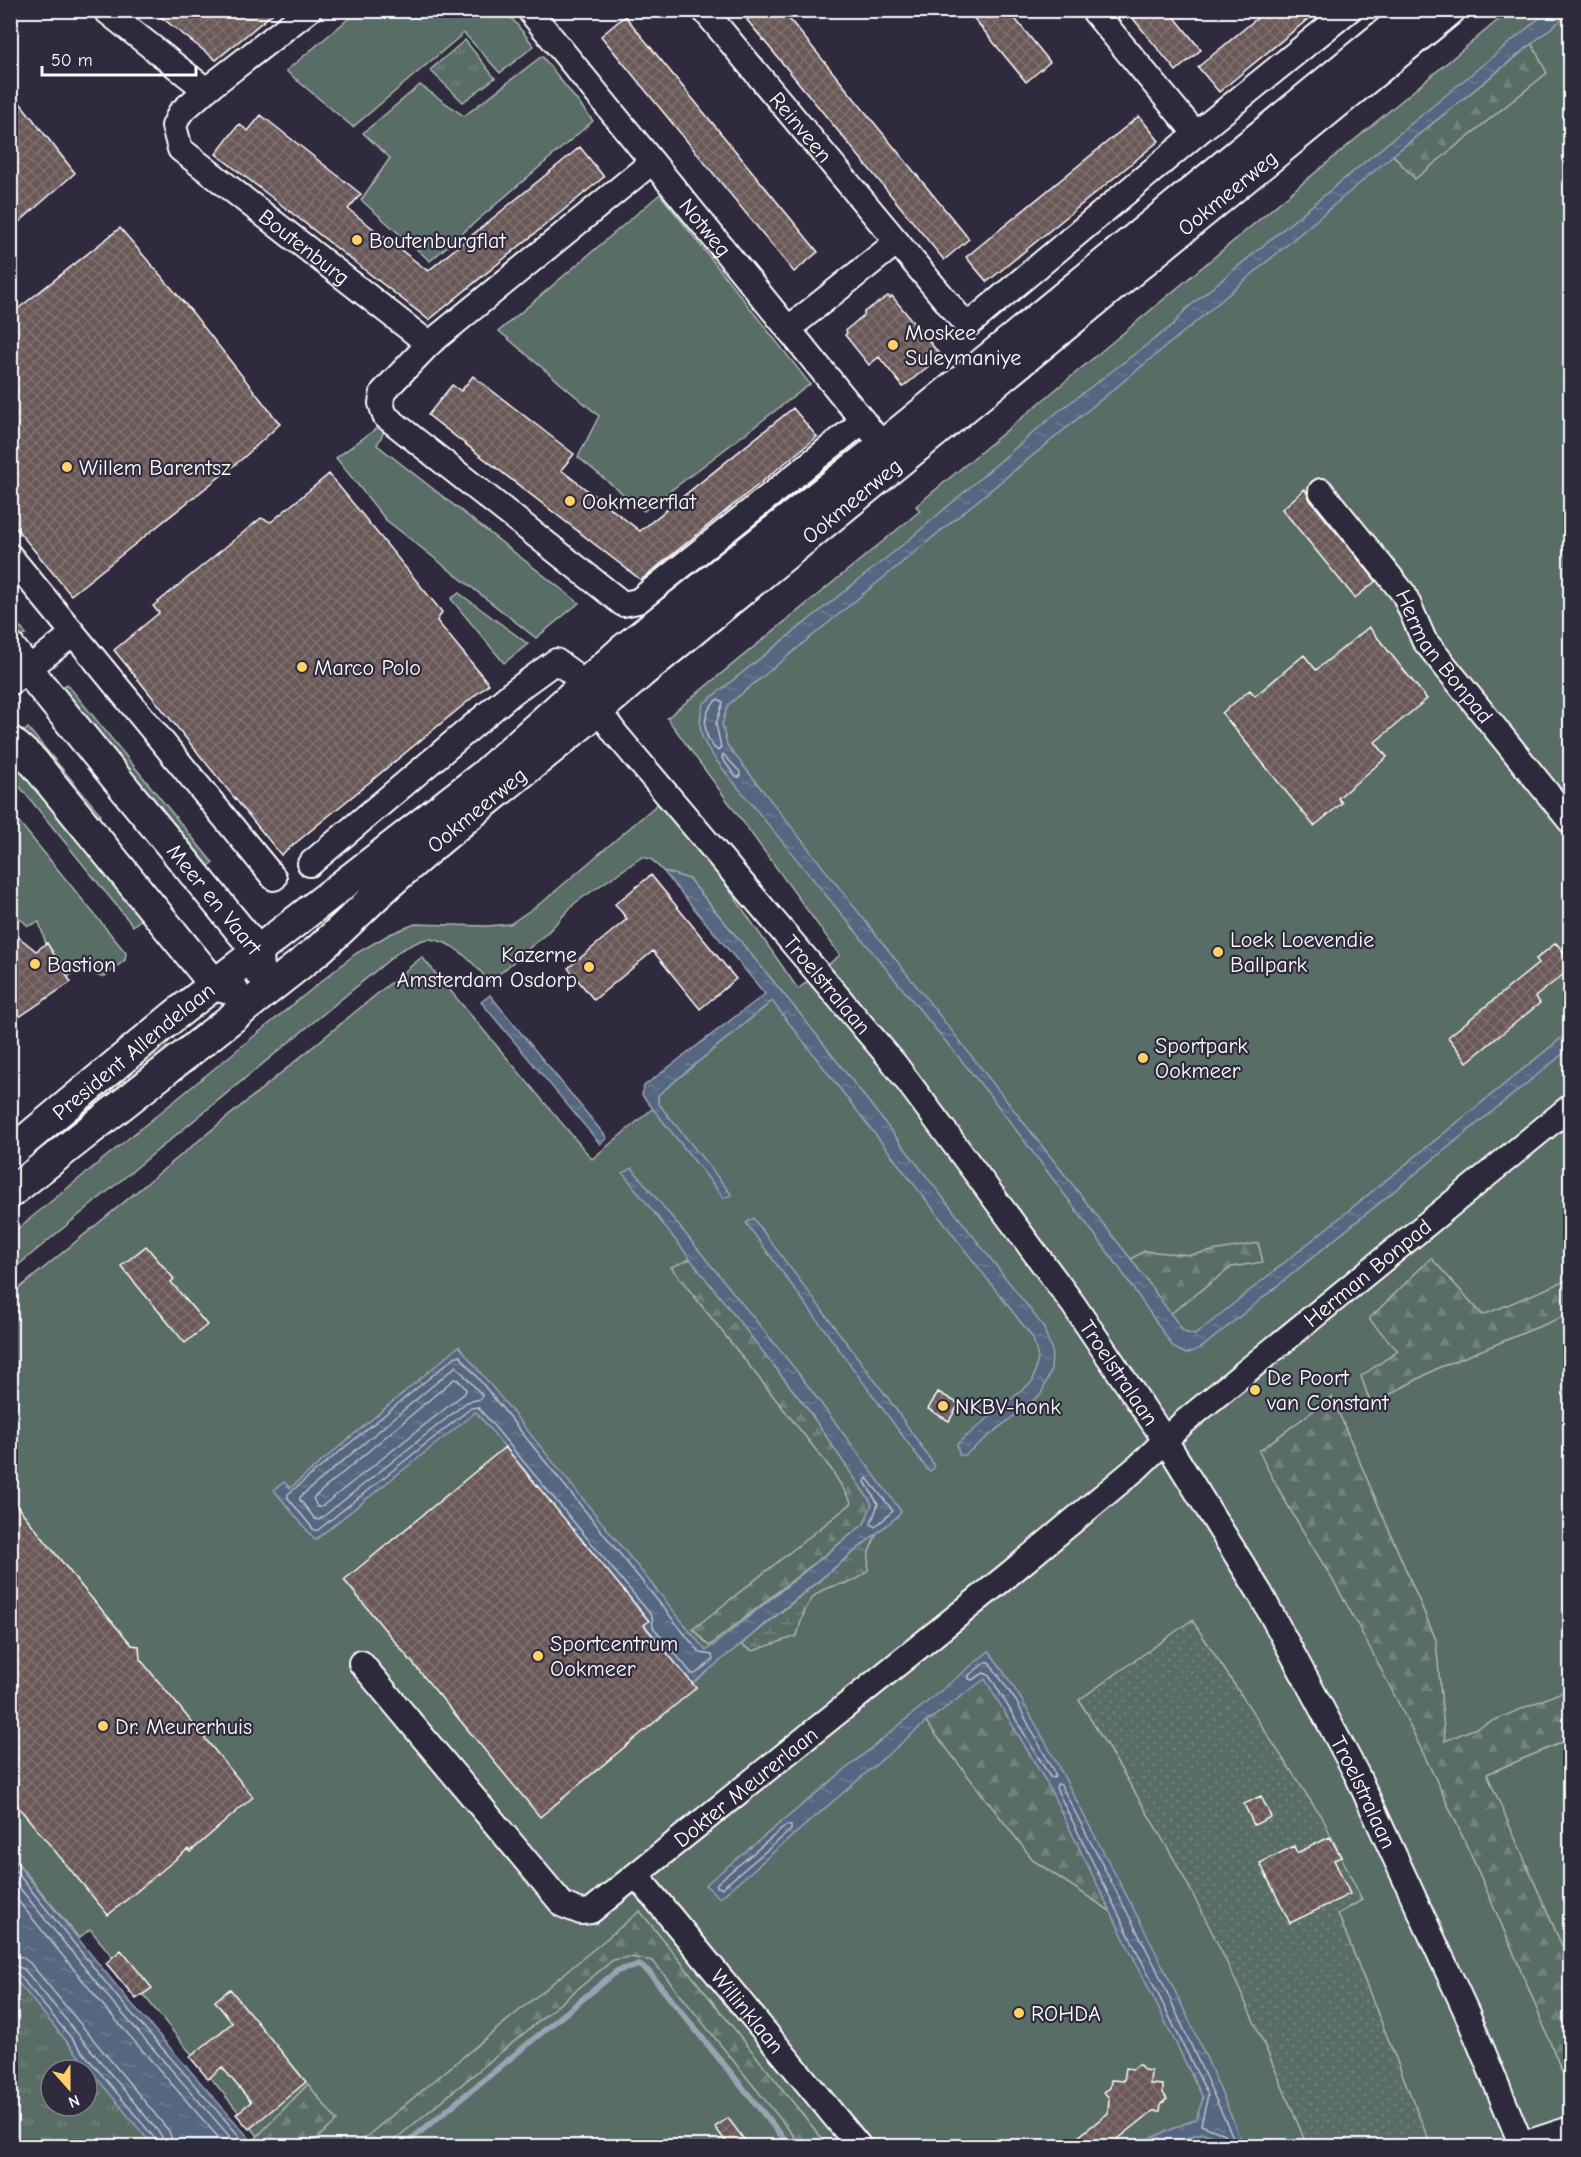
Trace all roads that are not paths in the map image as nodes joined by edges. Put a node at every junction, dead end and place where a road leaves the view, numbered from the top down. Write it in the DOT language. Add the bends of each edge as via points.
graph roads {
  1 [pos="105,10"];
  2 [pos="309,10"];
  3 [pos="704,10"];
  4 [pos="1093,10"];
  5 [pos="1349,10"];
  6 [pos="1414,10"];
  7 [pos="1450,10"];
  8 [pos="534,12"];
  9 [pos="206,90"];
  10 [pos="1196,134"];
  11 [pos="652,162"];
  12 [pos="897,242"];
  13 [pos="789,329"];
  14 [pos="429,344"];
  15 [pos="863,421"];
  16 [pos="883,445"];
  17 [pos="1321,491"];
  18 [pos="10,556"];
  19 [pos="73,633"];
  20 [pos="16,666"];
  21 [pos="582,686"];
  22 [pos="599,711"];
  23 [pos="10,741"];
  24 [pos="1570,821"];
  25 [pos="310,864"];
  26 [pos="274,878"];
  27 [pos="258,952"];
  28 [pos="215,985"];
  29 [pos="259,995"];
  30 [pos="1570,1107"];
  31 [pos="10,1153"];
  32 [pos="10,1193"];
  33 [pos="1165,1440"];
  34 [pos="361,1663"];
  35 [pos="636,1875"];
  36 [pos="1570,2129"];
  37 [pos="859,2146"];
  38 [pos="1522,2146"];
  1 -- 9 [label="street"];
  2 -- 9 [label="street"];
  3 -- 12 [label="street, Reinveen"];
  4 -- 10 [label="street"];
  5 -- 10 [label="street"];
  6 -- 16 [label="main road, Ookmeerweg"];
  7 -- 22 [label="main road, Ookmeerweg"];
  8 -- 11 [label="street, Notweg"];
  9 -- 14 [label="street, Boutenburg" via="180,113 174,126 180,149"];
  10 -- 12 [label="street, Reinveen" via="967,326"];
  11 -- 13 [label="street, Notweg"];
  11 -- 14 [label="street"];
  12 -- 13 [label="street"];
  13 -- 15 [label="street, Notweg"];
  14 -- 15 [label="street" via="383,392 381,403 386,416 623,604 638,601"];
  15 -- 16 [label="street, Notweg"];
  16 -- 21 [label="main road, Ookmeerweg"];
  17 -- 24 [label="street, Herman Bonpad" via="1404,594 1426,643"];
  18 -- 19 [label="street"];
  19 -- 20 [label="street, Meer en Vaart"];
  19 -- 26 [label="street"];
  20 -- 27 [label="main road, Meer en Vaart"];
  21 -- 22 [label="street, Troelstralaan"];
  21 -- 25 [label="street" via="556,662 512,693"];
  21 -- 27 [label="main road, Ookmeerweg" via="484,775"];
  22 -- 29 [label="main road, Ookmeerweg" via="400,873 354,919"];
  22 -- 33 [label="street, Troelstralaan" via="894,1063 1073,1304"];
  23 -- 28 [label="main road" via="32,760"];
  27 -- 28 [label="main road, President Allendelaan"];
  27 -- 29 [label="main road, Meer en Vaart"];
  28 -- 29 [label="main road, Meer en Vaart"];
  28 -- 31 [label="main road, President Allendelaan"];
  29 -- 32 [label="main road, President Allendelaan"];
  30 -- 33 [label="street, Herman Bonpad"];
  33 -- 35 [label="street, Dokter Meurerlaan" via="1008,1575"];
  33 -- 38 [label="street, Troelstralaan" via="1260,1593 1357,1775 1467,2011"];
  34 -- 35 [label="street, Dokter Meurerlaan" via="563,1905 581,1912 591,1911"];
  35 -- 37 [label="street, Willinklaan"];
  36 -- 38 [label="street"];
}
